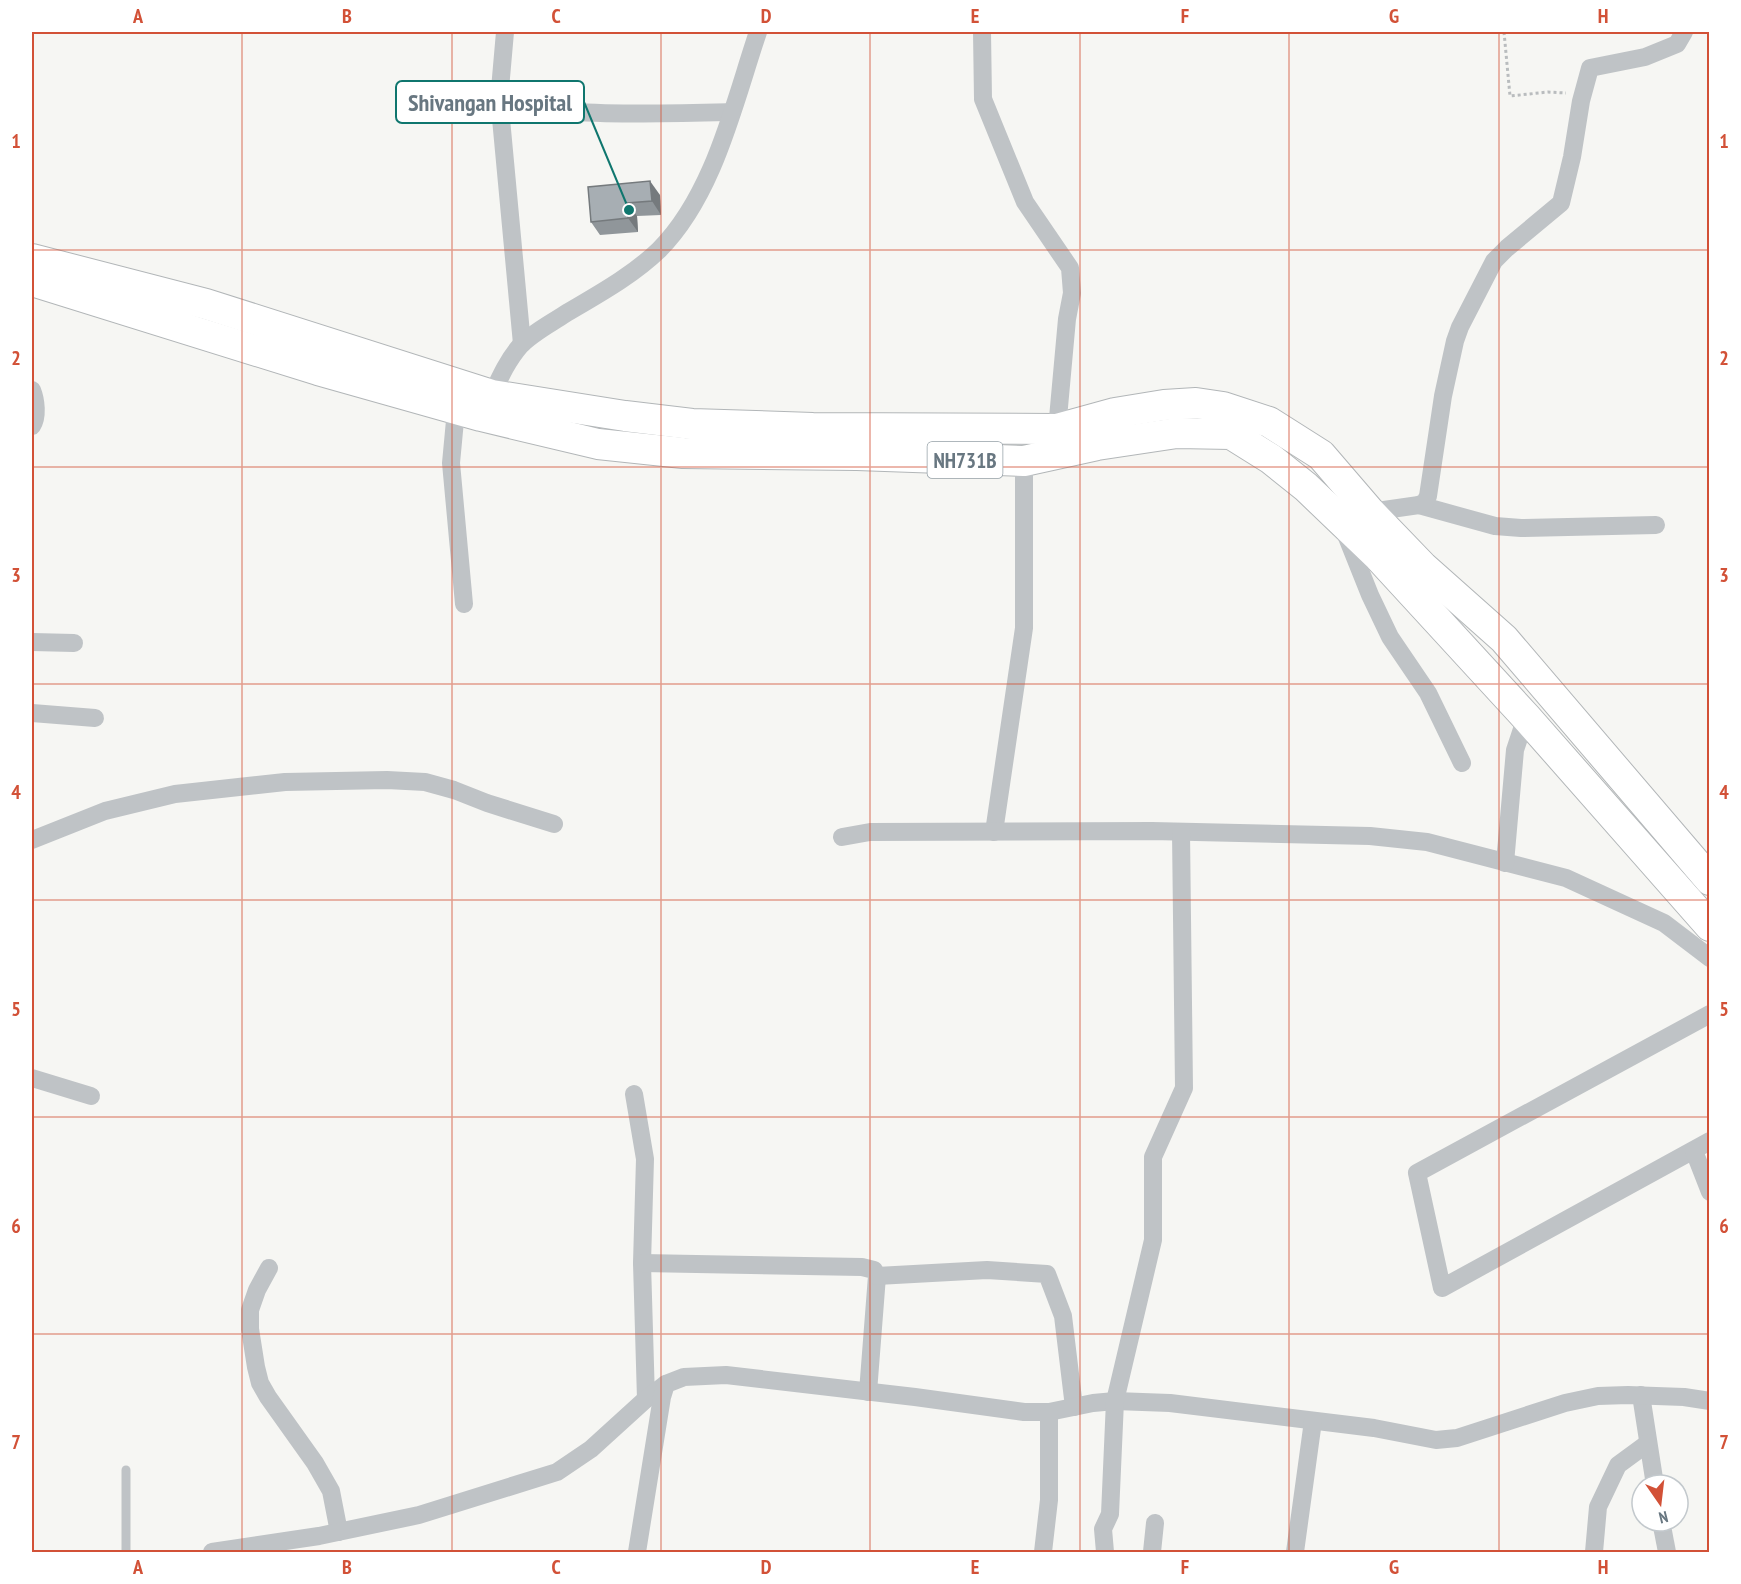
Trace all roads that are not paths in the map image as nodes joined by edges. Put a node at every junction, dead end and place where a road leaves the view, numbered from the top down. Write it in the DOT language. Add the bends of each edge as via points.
graph roads {
  1 [pos="505,32"];
  2 [pos="758,32"];
  3 [pos="982,32"];
  4 [pos="1684,32"];
  5 [pos="502,98"];
  6 [pos="732,112"];
  7 [pos="32,259"];
  8 [pos="32,281"];
  9 [pos="522,344"];
  10 [pos="32,390"];
  11 [pos="476,407"];
  12 [pos="32,426"];
  13 [pos="1057,429"];
  14 [pos="1024,461"];
  15 [pos="1419,505"];
  16 [pos="1370,512"];
  17 [pos="1338,516"];
  18 [pos="1656,525"];
  19 [pos="464,604"];
  20 [pos="32,642"];
  21 [pos="74,643"];
  22 [pos="32,714"];
  23 [pos="1526,717"];
  24 [pos="95,718"];
  25 [pos="1462,763"];
  26 [pos="554,824"];
  27 [pos="994,832"];
  28 [pos="1181,832"];
  29 [pos="842,837"];
  30 [pos="32,840"];
  31 [pos="1505,863"];
  32 [pos="1710,880"];
  33 [pos="1710,926"];
  34 [pos="1710,958"];
  35 [pos="1710,1014"];
  36 [pos="32,1078"];
  37 [pos="634,1094"];
  38 [pos="91,1096"];
  39 [pos="1710,1141"];
  40 [pos="1694,1151"];
  41 [pos="1710,1192"];
  42 [pos="642,1263"];
  43 [pos="269,1268"];
  44 [pos="877,1276"];
  45 [pos="666,1384"];
  46 [pos="868,1392"];
  47 [pos="1641,1395"];
  48 [pos="646,1399"];
  49 [pos="1115,1401"];
  50 [pos="1710,1401"];
  51 [pos="1074,1407"];
  52 [pos="1049,1412"];
  53 [pos="1313,1421"];
  54 [pos="1648,1443"];
  55 [pos="126,1470"];
  56 [pos="1653,1473"];
  57 [pos="1155,1523"];
  58 [pos="339,1532"];
  59 [pos="1663,1533"];
  60 [pos="126,1552"];
  61 [pos="212,1552"];
  62 [pos="637,1552"];
  63 [pos="1043,1552"];
  64 [pos="1105,1552"];
  65 [pos="1152,1552"];
  66 [pos="1295,1552"];
  67 [pos="1594,1552"];
  68 [pos="1667,1552"];
  1 -- 5 [label="street"];
  2 -- 6 [label="street"];
  3 -- 13 [label="street" via="983,99 1025,202 1070,267 1072,293"];
  4 -- 15 [label="street" via="1677,44 1645,57 1590,68 1561,203 1494,261 1460,327 1443,396 1428,496"];
  5 -- 6 [label="street" via="515,105 561,111"];
  5 -- 9 [label="street"];
  6 -- 9 [label="street" via="714,165 696,200 661,248"];
  7 -- 11 [label="highway" via="206,304"];
  8 -- 11 [label="highway, NH731B" via="318,370"];
  9 -- 11 [label="street"];
  10 -- 12 [label="street" via="36,419"];
  11 -- 13 [label="highway" via="692,424"];
  11 -- 14 [label="highway, NH731B" via="598,444 683,453"];
  11 -- 19 [label="street" via="451,463"];
  13 -- 16 [label="highway" via="1164,405 1223,406 1269,422 1321,455"];
  14 -- 17 [label="highway, NH731B" via="1177,433 1231,434 1271,459"];
  14 -- 27 [label="street" via="1024,628"];
  15 -- 16 [label="street"];
  15 -- 18 [label="street" via="1495,526"];
  16 -- 32 [label="highway" via="1423,567 1504,639"];
  17 -- 23 [label="highway, NH731B"];
  17 -- 25 [label="street" via="1390,637 1428,693"];
  20 -- 21 [label="street"];
  22 -- 24 [label="street"];
  23 -- 31 [label="street" via="1515,750"];
  23 -- 33 [label="highway, NH731B"];
  26 -- 30 [label="street" via="425,782 285,782 175,794 105,811"];
  27 -- 28 [label="street"];
  27 -- 29 [label="street" via="870,832"];
  28 -- 31 [label="street" via="1370,836 1427,842"];
  28 -- 49 [label="street" via="1184,1088 1153,1156 1153,1240"];
  31 -- 34 [label="street" via="1566,878 1664,923"];
  35 -- 40 [label="street" via="1417,1173 1442,1288"];
  36 -- 38 [label="street"];
  37 -- 42 [label="street" via="645,1159"];
  39 -- 40 [label="street"];
  40 -- 41 [label="street"];
  42 -- 44 [label="street" via="862,1268 874,1270"];
  42 -- 48 [label="street"];
  43 -- 58 [label="street" via="250,1310 260,1383 324,1477 331,1491"];
  44 -- 46 [label="street"];
  44 -- 51 [label="street" via="987,1270 1047,1274 1063,1316"];
  45 -- 46 [label="street" via="684,1377 726,1375"];
  45 -- 48 [label="street"];
  45 -- 62 [label="street"];
  46 -- 52 [label="street"];
  47 -- 50 [label="street"];
  47 -- 53 [label="street" via="1598,1396 1565,1403 1457,1438 1436,1440"];
  47 -- 54 [label="street"];
  48 -- 58 [label="street" via="591,1449 557,1472 419,1515"];
  49 -- 51 [label="street"];
  49 -- 53 [label="street" via="1170,1403"];
  49 -- 64 [label="street" via="1110,1514 1103,1529"];
  51 -- 52 [label="street"];
  52 -- 63 [label="street" via="1049,1500"];
  53 -- 66 [label="street"];
  54 -- 56 [label="street"];
  54 -- 67 [label="street" via="1618,1465 1598,1507"];
  55 -- 60 [label="lane"];
  57 -- 65 [label="street"];
  58 -- 61 [label="street"];
  59 -- 68 [label="street"];
}
